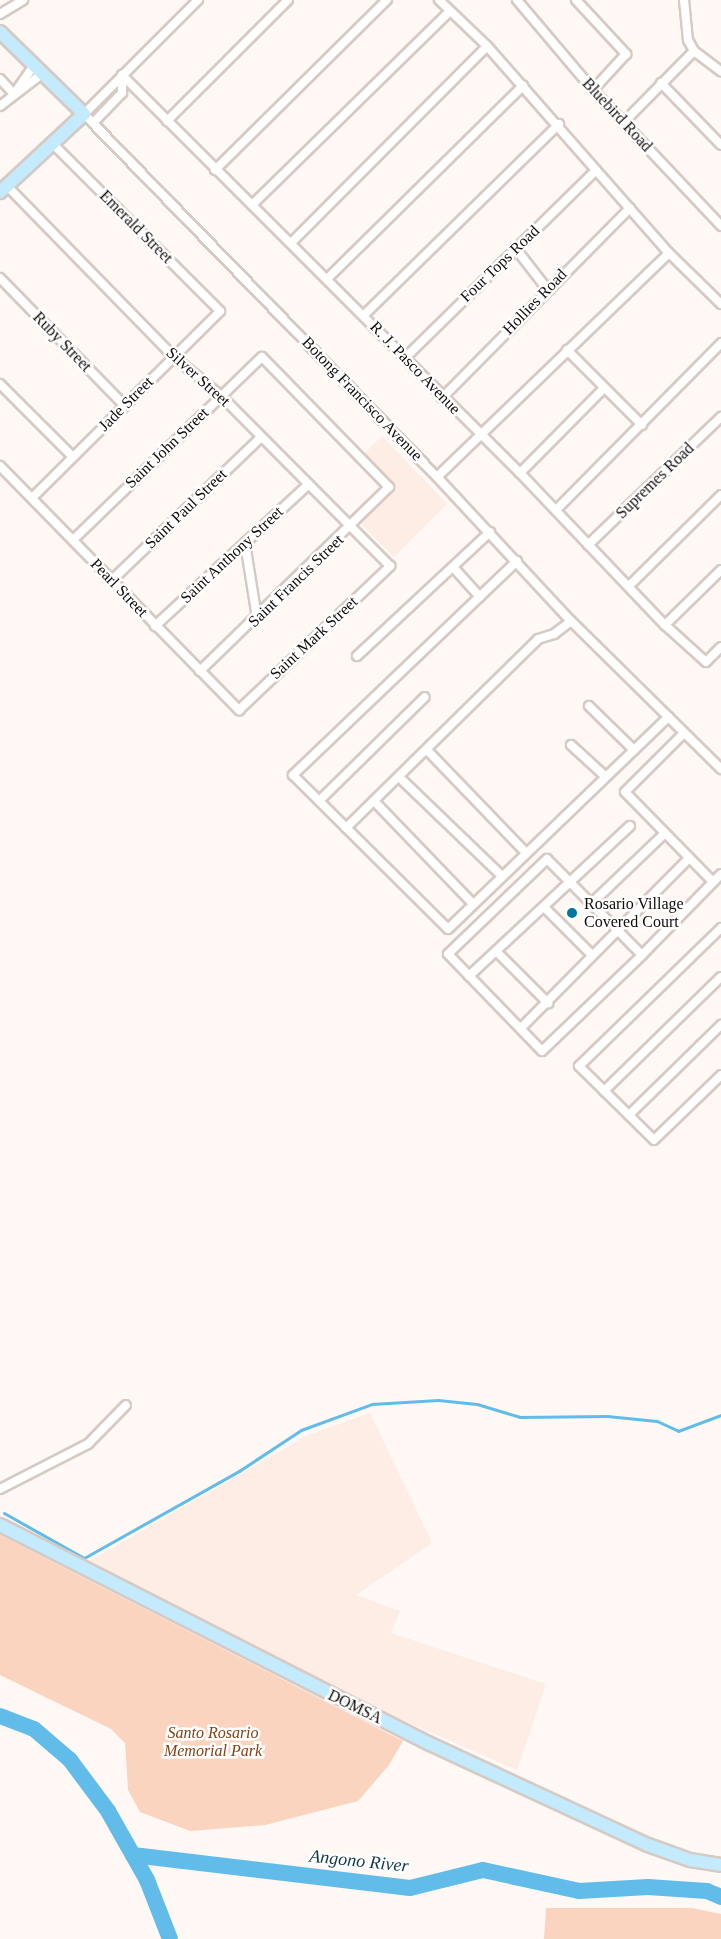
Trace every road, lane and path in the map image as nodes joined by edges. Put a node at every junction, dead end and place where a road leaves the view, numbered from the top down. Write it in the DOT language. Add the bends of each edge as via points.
graph roads {
  1 [pos="23,0"];
  2 [pos="198,0"];
  3 [pos="288,0"];
  4 [pos="387,0"];
  5 [pos="439,0"];
  6 [pos="517,0"];
  7 [pos="576,0"];
  8 [pos="684,0"];
  9 [pos="450,11"];
  10 [pos="0,14"];
  11 [pos="0,32"];
  12 [pos="487,46"];
  13 [pos="694,51"];
  14 [pos="38,69"];
  15 [pos="721,71"];
  16 [pos="122,75"];
  17 [pos="0,79"];
  18 [pos="661,83"];
  19 [pos="523,86"];
  20 [pos="592,90"];
  21 [pos="14,94"];
  22 [pos="0,106"];
  23 [pos="88,118"];
  24 [pos="167,121"];
  25 [pos="623,123"];
  26 [pos="559,124"];
  27 [pos="52,143"];
  28 [pos="721,145"];
  29 [pos="215,170"];
  30 [pos="596,170"];
  31 [pos="3,189"];
  32 [pos="252,206"];
  33 [pos="630,208"];
  34 [pos="721,226"];
  35 [pos="292,242"];
  36 [pos="516,249"];
  37 [pos="669,253"];
  38 [pos="0,278"];
  39 [pos="328,278"];
  40 [pos="547,289"];
  41 [pos="721,304"];
  42 [pos="220,311"];
  43 [pos="364,315"];
  44 [pos="721,343"];
  45 [pos="567,350"];
  46 [pos="174,357"];
  47 [pos="405,358"];
  48 [pos="0,384"];
  49 [pos="604,388"];
  50 [pos="221,396"];
  51 [pos="442,398"];
  52 [pos="125,406"];
  53 [pos="721,417"];
  54 [pos="642,425"];
  55 [pos="478,434"];
  56 [pos="261,437"];
  57 [pos="73,457"];
  58 [pos="0,466"];
  59 [pos="520,472"];
  60 [pos="437,477"];
  61 [pos="309,484"];
  62 [pos="389,488"];
  63 [pos="721,495"];
  64 [pos="32,498"];
  65 [pos="556,510"];
  66 [pos="351,527"];
  67 [pos="489,532"];
  68 [pos="73,540"];
  69 [pos="245,543"];
  70 [pos="588,545"];
  71 [pos="517,561"];
  72 [pos="390,566"];
  73 [pos="453,567"];
  74 [pos="721,570"];
  75 [pos="111,581"];
  76 [pos="629,586"];
  77 [pos="480,597"];
  78 [pos="257,618"];
  79 [pos="571,621"];
  80 [pos="665,625"];
  81 [pos="155,626"];
  82 [pos="721,646"];
  83 [pos="357,656"];
  84 [pos="200,671"];
  85 [pos="425,697"];
  86 [pos="589,706"];
  87 [pos="239,710"];
  88 [pos="669,717"];
  89 [pos="684,733"];
  90 [pos="571,745"];
  91 [pos="427,750"];
  92 [pos="634,750"];
  93 [pos="721,769"];
  94 [pos="399,777"];
  95 [pos="606,777"];
  96 [pos="319,801"];
  97 [pos="374,801"];
  98 [pos="630,826"];
  99 [pos="346,828"];
  100 [pos="664,834"];
  101 [pos="526,853"];
  102 [pos="689,858"];
  103 [pos="721,873"];
  104 [pos="502,876"];
  105 [pos="571,881"];
  106 [pos="713,882"];
  107 [pos="592,903"];
  108 [pos="473,904"];
  109 [pos="544,907"];
  110 [pos="617,927"];
  111 [pos="721,928"];
  112 [pos="496,951"];
  113 [pos="592,955"];
  114 [pos="642,956"];
  115 [pos="469,976"];
  116 [pos="721,977"];
  117 [pos="548,1003"];
  118 [pos="721,1025"];
  119 [pos="521,1028"];
  120 [pos="721,1075"];
  121 [pos="604,1091"];
  122 [pos="629,1115"];
  123 [pos="126,1405"];
  124 [pos="0,1489"];
  125 [pos="0,1525"];
  126 [pos="721,1865"];
  1 -- 10 [label="street"];
  2 -- 16 [label="street"];
  3 -- 24 [label="street"];
  4 -- 29 [label="street"];
  5 -- 9 [label="street"];
  6 -- 20 [label="street, Bluebird Road"];
  7 -- 20 [label="street" via="627,54"];
  8 -- 13 [label="street" via="685,29"];
  9 -- 12 [label="street"];
  9 -- 32 [label="street"];
  11 -- 14 [label="main road, Botong Francisco Avenue"];
  12 -- 19 [label="street"];
  12 -- 35 [label="street"];
  13 -- 15 [label="street"];
  13 -- 18 [label="street"];
  14 -- 21 [label="street"];
  14 -- 23 [label="main road, Botong Francisco Avenue"];
  16 -- 23 [label="street"];
  16 -- 23 [label="street" via="122,93"];
  16 -- 24 [label="street, R. J. Pasco Avenue"];
  17 -- 21 [label="street"];
  18 -- 25 [label="street"];
  18 -- 28 [label="street"];
  19 -- 26 [label="street"];
  19 -- 39 [label="street"];
  20 -- 25 [label="street, Bluebird Road"];
  21 -- 22 [label="street"];
  23 -- 27 [label="main road"];
  23 -- 60 [label="street, Botong Francisco Avenue"];
  24 -- 29 [label="street, R. J. Pasco Avenue"];
  25 -- 34 [label="street, Bluebird Road"];
  26 -- 30 [label="street"];
  26 -- 43 [label="street"];
  27 -- 31 [label="main road"];
  27 -- 42 [label="street, Emerald Street"];
  29 -- 32 [label="street, R. J. Pasco Avenue"];
  30 -- 33 [label="street"];
  30 -- 36 [label="street, Four Tops Road"];
  31 -- 46 [label="street, Silver Street"];
  32 -- 35 [label="street, R. J. Pasco Avenue"];
  33 -- 37 [label="street"];
  33 -- 40 [label="street, Hollies Road"];
  35 -- 39 [label="street, R. J. Pasco Avenue"];
  36 -- 40 [label="street"];
  36 -- 47 [label="street, Four Tops Road"];
  37 -- 41 [label="street"];
  37 -- 45 [label="street"];
  38 -- 52 [label="street, Ruby Street"];
  39 -- 43 [label="street, R. J. Pasco Avenue"];
  40 -- 51 [label="street, Hollies Road"];
  42 -- 46 [label="street, Jade Street"];
  43 -- 47 [label="street, R. J. Pasco Avenue"];
  44 -- 54 [label="street"];
  45 -- 49 [label="street"];
  45 -- 55 [label="street"];
  46 -- 50 [label="street, Silver Street"];
  46 -- 52 [label="street, Jade Street"];
  47 -- 51 [label="street, R. J. Pasco Avenue"];
  48 -- 57 [label="street"];
  49 -- 54 [label="street"];
  49 -- 59 [label="street"];
  50 -- 56 [label="street, Silver Street"];
  50 -- 62 [label="street, Saint John Street" via="262,357"];
  50 -- 68 [label="street, Saint John Street"];
  51 -- 55 [label="street, R. J. Pasco Avenue"];
  52 -- 57 [label="street, Jade Street"];
  53 -- 70 [label="street, Supremes Road"];
  54 -- 65 [label="street"];
  55 -- 59 [label="street, R. J. Pasco Avenue"];
  55 -- 60 [label="street"];
  56 -- 61 [label="street, Silver Street"];
  56 -- 75 [label="street, Saint Paul Street"];
  57 -- 64 [label="street, Jade Street"];
  58 -- 64 [label="street, Pearl Street"];
  59 -- 65 [label="street, R. J. Pasco Avenue"];
  60 -- 67 [label="street, Botong Francisco Avenue"];
  61 -- 66 [label="street, Silver Street"];
  61 -- 69 [label="street, Saint Anthony Street"];
  62 -- 66 [label="street, Saint Francis Street"];
  63 -- 76 [label="street"];
  64 -- 68 [label="street, Pearl Street"];
  65 -- 70 [label="street, R. J. Pasco Avenue"];
  66 -- 72 [label="street, Silver Street"];
  66 -- 78 [label="street, Saint Francis Street"];
  67 -- 71 [label="street, Botong Francisco Avenue"];
  67 -- 73 [label="street"];
  68 -- 75 [label="street, Pearl Street"];
  69 -- 78 [label="street"];
  69 -- 81 [label="street, Saint Anthony Street"];
  70 -- 76 [label="street, R. J. Pasco Avenue"];
  71 -- 77 [label="street"];
  71 -- 79 [label="street, Botong Francisco Avenue"];
  72 -- 87 [label="street, Saint Mark Street"];
  73 -- 77 [label="street"];
  73 -- 83 [label="street"];
  74 -- 80 [label="street"];
  75 -- 81 [label="street, Pearl Street"];
  76 -- 80 [label="street, R. J. Pasco Avenue"];
  77 -- 96 [label="street" via="293,775"];
  78 -- 84 [label="street, Saint Francis Street"];
  79 -- 88 [label="street, Botong Francisco Avenue"];
  79 -- 91 [label="street" via="554,634 538,639"];
  80 -- 82 [label="street, R. J. Pasco Avenue" via="706,662"];
  81 -- 84 [label="street, Pearl Street"];
  84 -- 87 [label="street, Pearl Street"];
  85 -- 96 [label="street"];
  86 -- 92 [label="street"];
  88 -- 89 [label="street, Botong Francisco Avenue"];
  88 -- 92 [label="street"];
  89 -- 93 [label="street, Botong Francisco Avenue"];
  89 -- 100 [label="street" via="626,792"];
  90 -- 95 [label="street"];
  91 -- 94 [label="street"];
  91 -- 101 [label="street"];
  92 -- 95 [label="street"];
  94 -- 97 [label="street"];
  94 -- 104 [label="street"];
  95 -- 101 [label="street"];
  96 -- 99 [label="street"];
  97 -- 99 [label="street"];
  97 -- 108 [label="street"];
  98 -- 105 [label="street"];
  99 -- 108 [label="street" via="448,929"];
  100 -- 102 [label="street"];
  100 -- 107 [label="street"];
  101 -- 104 [label="street"];
  102 -- 106 [label="street"];
  102 -- 110 [label="street"];
  103 -- 106 [label="street"];
  104 -- 108 [label="street"];
  105 -- 107 [label="street"];
  105 -- 109 [label="street"];
  105 -- 115 [label="street" via="547,859 448,954"];
  106 -- 114 [label="street"];
  107 -- 110 [label="street"];
  109 -- 112 [label="street"];
  109 -- 113 [label="street"];
  110 -- 113 [label="street"];
  110 -- 114 [label="street"];
  111 -- 121 [label="street" via="579,1066"];
  112 -- 115 [label="street"];
  112 -- 117 [label="street"];
  113 -- 117 [label="street"];
  114 -- 119 [label="street" via="542,1051"];
  115 -- 119 [label="street"];
  116 -- 121 [label="street"];
  117 -- 119 [label="street"];
  118 -- 122 [label="street"];
  120 -- 122 [label="street" via="654,1140"];
  121 -- 122 [label="street"];
  123 -- 124 [label="street" via="88,1444"];
  125 -- 126 [label="main road, DOMSA" via="428,1743 648,1845 690,1860"];
}
